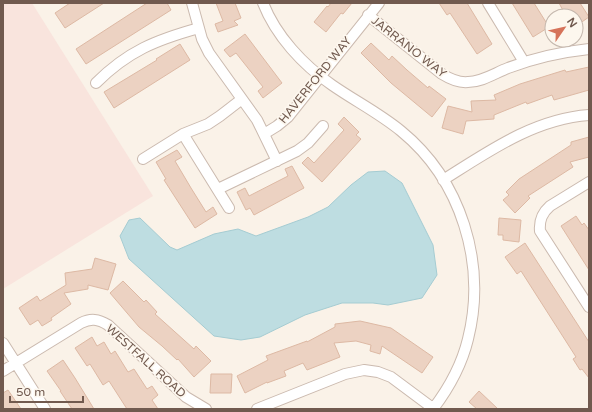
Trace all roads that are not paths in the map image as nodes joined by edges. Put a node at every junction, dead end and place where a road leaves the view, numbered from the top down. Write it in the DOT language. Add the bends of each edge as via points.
graph roads {
  1 [pos="192,3"];
  2 [pos="263,3"];
  3 [pos="379,3"];
  4 [pos="488,3"];
  5 [pos="368,15"];
  6 [pos="199,28"];
  7 [pos="589,49"];
  8 [pos="524,62"];
  9 [pos="320,76"];
  10 [pos="96,84"];
  11 [pos="242,99"];
  12 [pos="589,115"];
  13 [pos="323,126"];
  14 [pos="183,134"];
  15 [pos="264,134"];
  16 [pos="143,159"];
  17 [pos="277,161"];
  18 [pos="443,180"];
  19 [pos="589,182"];
  20 [pos="218,189"];
  21 [pos="229,208"];
  22 [pos="589,308"];
  23 [pos="3,343"];
  24 [pos="16,363"];
  25 [pos="3,371"];
  26 [pos="45,409"];
  27 [pos="206,409"];
  28 [pos="257,409"];
  29 [pos="434,409"];
  1 -- 6 [label="street"];
  2 -- 9 [label="street" via="285,41"];
  3 -- 5 [label="street, HAVERFORD WAY"];
  4 -- 8 [label="street"];
  5 -- 8 [label="street, JARRANO WAY" via="442,74 454,80 476,81"];
  5 -- 9 [label="street, HAVERFORD WAY"];
  6 -- 10 [label="street" via="168,36 142,48 123,59"];
  6 -- 11 [label="street" via="209,53"];
  7 -- 8 [label="street, JARRANO WAY"];
  9 -- 15 [label="street, HAVERFORD WAY" via="288,117"];
  9 -- 18 [label="street" via="402,132 420,149"];
  11 -- 14 [label="street" via="208,124"];
  11 -- 15 [label="street"];
  12 -- 18 [label="street" via="562,119 530,129"];
  13 -- 17 [label="street" via="308,143"];
  14 -- 16 [label="street"];
  14 -- 20 [label="street"];
  15 -- 17 [label="street"];
  17 -- 20 [label="street"];
  18 -- 29 [label="street" via="458,209 468,237 474,268 475,292 468,340 450,384"];
  19 -- 22 [label="street" via="545,211 541,217 540,231"];
  20 -- 21 [label="street"];
  23 -- 24 [label="street"];
  24 -- 25 [label="street, WESTFALL ROAD"];
  24 -- 26 [label="street"];
  24 -- 27 [label="street, WESTFALL ROAD" via="81,323 95,319 108,325 186,397"];
  28 -- 29 [label="street" via="344,374 364,370 391,377"];
}
